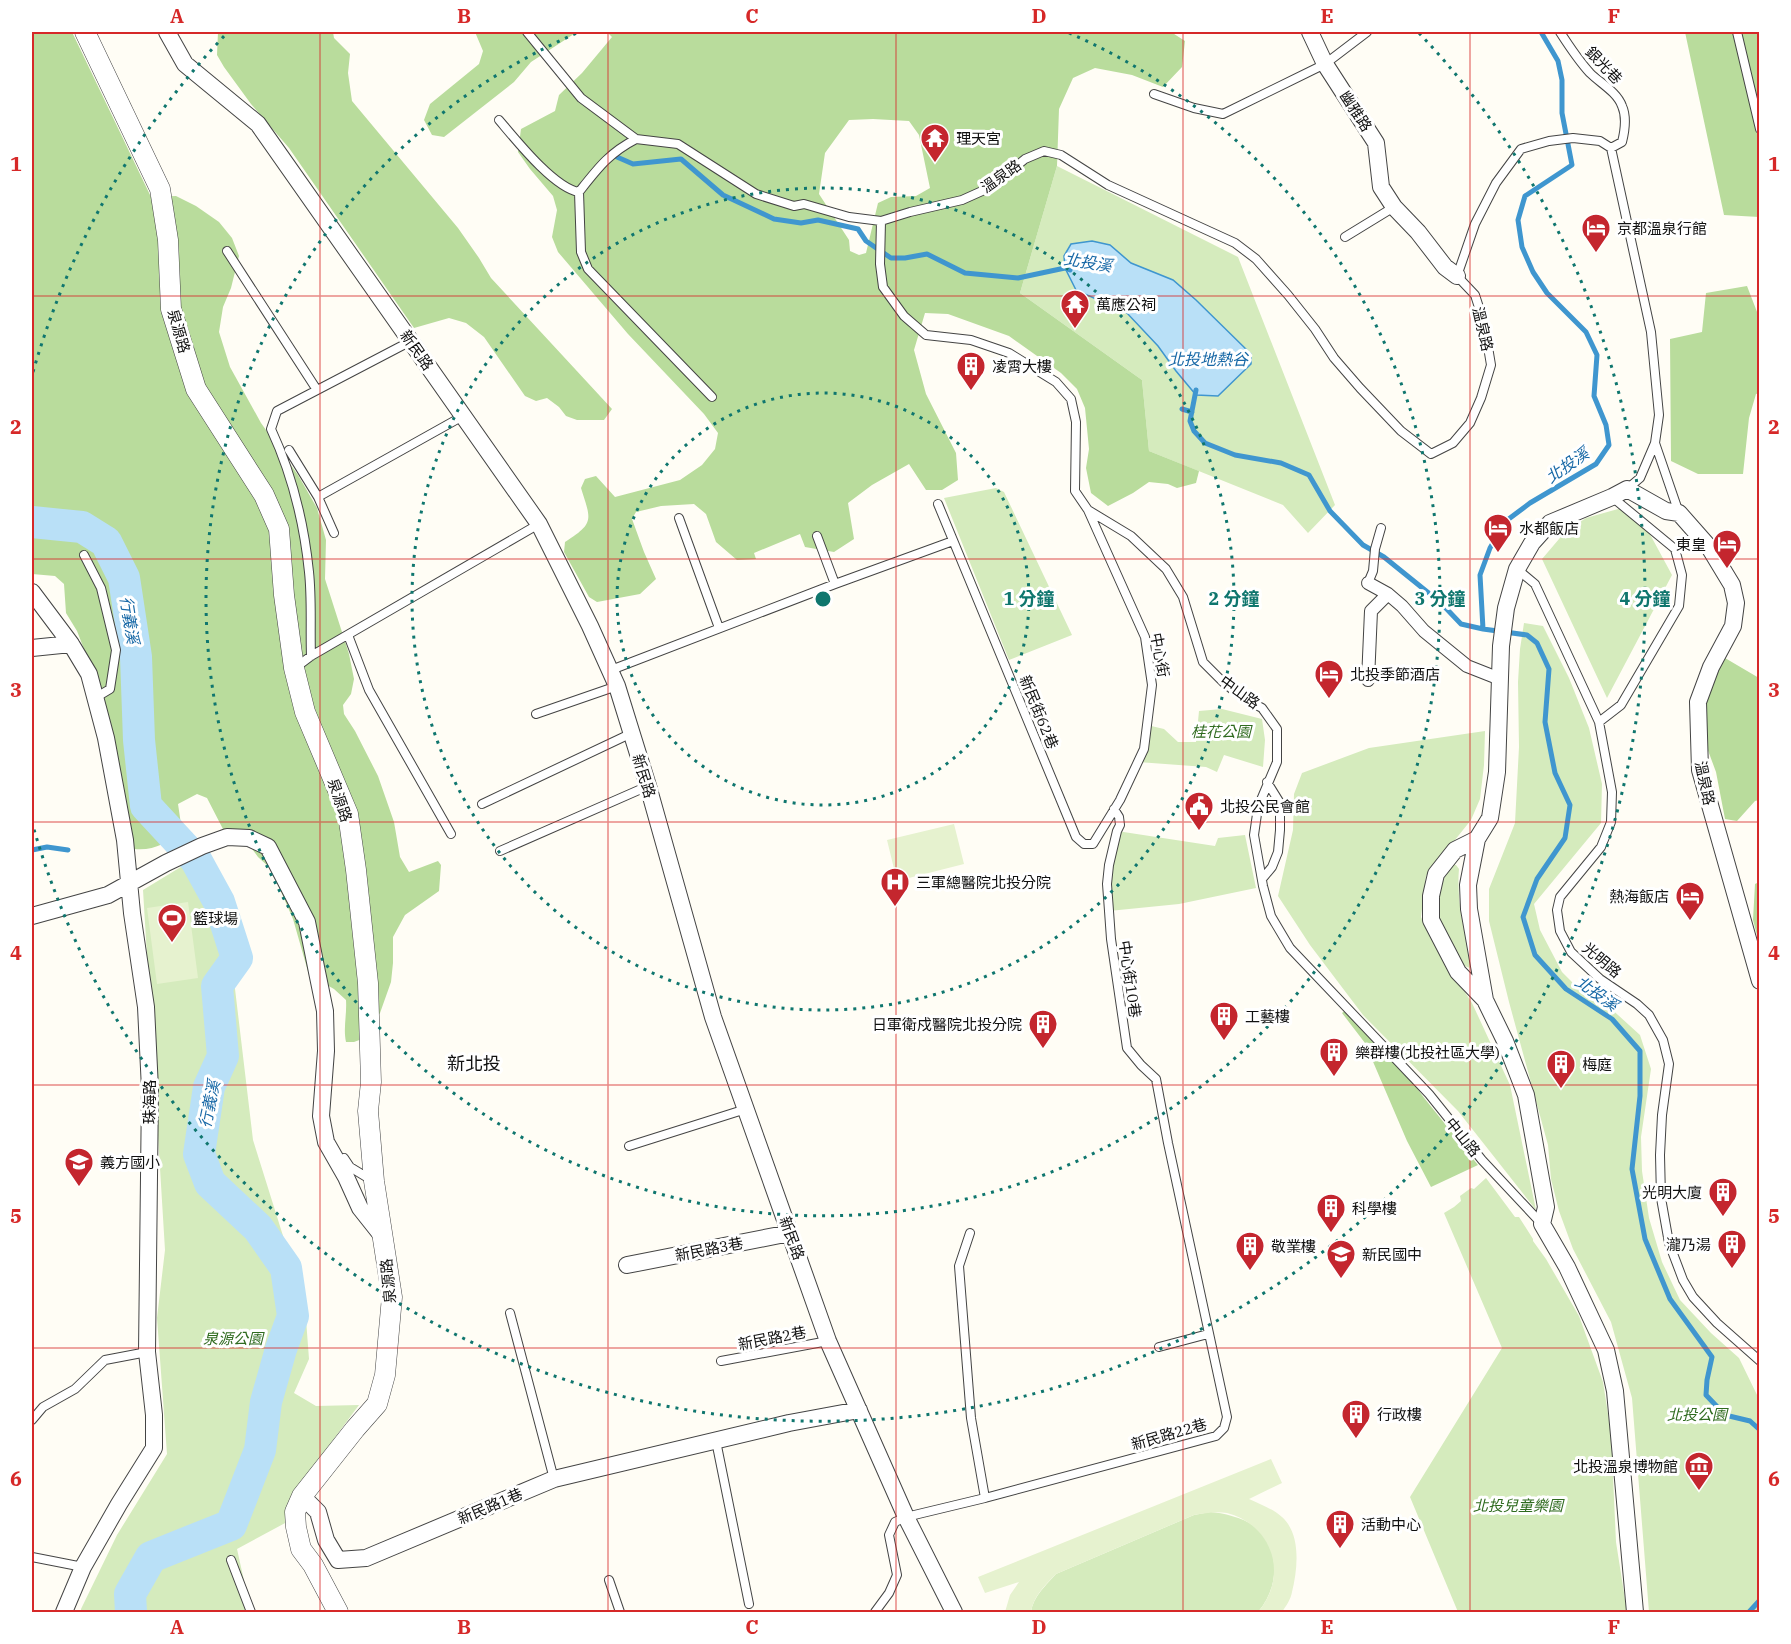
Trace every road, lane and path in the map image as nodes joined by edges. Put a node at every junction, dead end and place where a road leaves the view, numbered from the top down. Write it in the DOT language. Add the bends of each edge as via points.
graph roads {
  1 [pos="85,32"];
  2 [pos="167,32"];
  3 [pos="527,32"];
  4 [pos="1310,32"];
  5 [pos="1368,32"];
  6 [pos="1560,32"];
  7 [pos="1737,32"];
  8 [pos="1325,64"];
  9 [pos="1154,94"];
  10 [pos="499,120"];
  11 [pos="1760,129"];
  12 [pos="636,139"];
  13 [pos="1611,147"];
  14 [pos="579,192"];
  15 [pos="1394,207"];
  16 [pos="881,221"];
  17 [pos="1345,237"];
  18 [pos="227,251"];
  19 [pos="1457,276"];
  20 [pos="411,341"];
  21 [pos="317,390"];
  22 [pos="712,397"];
  23 [pos="463,416"];
  24 [pos="1654,442"];
  25 [pos="289,450"];
  26 [pos="1627,489"];
  27 [pos="318,497"];
  28 [pos="1612,498"];
  29 [pos="938,504"];
  30 [pos="1088,510"];
  31 [pos="1679,513"];
  32 [pos="679,518"];
  33 [pos="539,524"];
  34 [pos="1381,528"];
  35 [pos="334,533"];
  36 [pos="817,536"];
  37 [pos="953,541"];
  38 [pos="84,555"];
  39 [pos="1517,570"];
  40 [pos="1368,583"];
  41 [pos="835,584"];
  42 [pos="32,592"];
  43 [pos="1388,594"];
  44 [pos="719,628"];
  45 [pos="348,635"];
  46 [pos="71,644"];
  47 [pos="32,648"];
  48 [pos="311,656"];
  49 [pos="294,668"];
  50 [pos="614,678"];
  51 [pos="1500,679"];
  52 [pos="1368,680"];
  53 [pos="94,698"];
  54 [pos="536,714"];
  55 [pos="1599,722"];
  56 [pos="632,733"];
  57 [pos="1267,782"];
  58 [pos="648,786"];
  59 [pos="482,804"];
  60 [pos="1114,809"];
  61 [pos="451,834"];
  62 [pos="1477,839"];
  63 [pos="500,851"];
  64 [pos="1262,879"];
  65 [pos="129,884"];
  66 [pos="32,916"];
  67 [pos="1760,981"];
  68 [pos="1485,1000"];
  69 [pos="746,1109"];
  70 [pos="323,1125"];
  71 [pos="1168,1143"];
  72 [pos="628,1146"];
  73 [pos="374,1181"];
  74 [pos="1542,1224"];
  75 [pos="790,1233"];
  76 [pos="970,1233"];
  77 [pos="383,1237"];
  78 [pos="627,1265"];
  79 [pos="510,1313"];
  80 [pos="1208,1334"];
  81 [pos="828,1341"];
  82 [pos="1159,1347"];
  83 [pos="147,1352"];
  84 [pos="721,1361"];
  85 [pos="1760,1361"];
  86 [pos="859,1410"];
  87 [pos="32,1420"];
  88 [pos="716,1441"];
  89 [pos="554,1479"];
  90 [pos="302,1496"];
  91 [pos="985,1498"];
  92 [pos="906,1517"];
  93 [pos="32,1557"];
  94 [pos="231,1560"];
  95 [pos="83,1567"];
  96 [pos="609,1580"];
  97 [pos="749,1604"];
  98 [pos="64,1612"];
  99 [pos="251,1612"];
  100 [pos="338,1612"];
  101 [pos="620,1612"];
  102 [pos="875,1612"];
  103 [pos="954,1612"];
  104 [pos="1635,1612"];
  1 -- 49 [label="street, 泉源路" via="160,189 168,240 171,309 196,389 264,495 279,529"];
  2 -- 20 [label="street, 新民路" via="185,64 258,124"];
  3 -- 12 [label="lane, 溫泉路" via="581,98"];
  4 -- 8 [label="street, 幽雅路"];
  5 -- 8 [label="lane"];
  6 -- 13 [label="lane, 銀光巷" via="1575,56 1622,105 1626,125 1622,142"];
  7 -- 11 [label="lane"];
  8 -- 9 [label="lane" via="1223,114"];
  8 -- 15 [label="street, 幽雅路" via="1376,143 1381,187"];
  10 -- 14 [label="lane" via="546,173"];
  12 -- 14 [label="lane" via="606,158"];
  12 -- 16 [label="lane, 溫泉路" via="678,144 756,194 794,206 804,204"];
  13 -- 19 [label="lane" via="1600,141 1573,138 1521,149 1496,183 1475,224"];
  13 -- 24 [label="lane" via="1652,332 1659,416"];
  14 -- 22 [label="lane" via="581,252 588,269"];
  15 -- 17 [label="lane"];
  15 -- 19 [label="street, 幽雅路"];
  16 -- 19 [label="lane, 溫泉路" via="962,200 991,188 1025,159 1044,151 1061,155 1108,185 1235,243 1256,259 1360,388 1401,431 1431,454 1453,443 1470,423 1491,365 1475,295"];
  16 -- 30 [label="lane" via="883,287 904,316 926,335 971,340 1009,353 1056,382 1071,399 1076,422 1075,491"];
  18 -- 21 [label="lane"];
  20 -- 21 [label="lane"];
  20 -- 23 [label="street, 新民路"];
  21 -- 48 [label="lane" via="277,411 271,429 295,492 305,540"];
  23 -- 27 [label="lane"];
  23 -- 33 [label="street, 新民路"];
  24 -- 26 [label="lane" via="1640,478"];
  24 -- 31 [label="lane"];
  25 -- 27 [label="lane"];
  26 -- 28 [label="street"];
  26 -- 31 [label="street, 溫泉路" via="1666,511"];
  27 -- 35 [label="lane"];
  28 -- 39 [label="street" via="1550,523 1532,543"];
  28 -- 55 [label="lane" via="1675,549 1682,574 1679,606 1621,705"];
  29 -- 37 [label="lane"];
  30 -- 57 [label="lane, 中山路" via="1131,536 1166,569 1184,597 1203,662 1243,698 1262,708 1277,729 1277,762"];
  30 -- 60 [label="lane, 中心街" via="1145,637 1152,686 1144,748"];
  31 -- 67 [label="street, 溫泉路" via="1709,547 1732,585 1736,603 1733,626 1698,702 1700,770"];
  32 -- 44 [label="lane"];
  33 -- 45 [label="lane"];
  33 -- 50 [label="street, 新民路"];
  34 -- 40 [label="lane"];
  36 -- 41 [label="lane"];
  37 -- 41 [label="lane"];
  37 -- 60 [label="lane, 新民街62巷" via="1076,837 1084,844 1093,844"];
  38 -- 53 [label="lane" via="101,588 116,650 110,689"];
  39 -- 51 [label="street" via="1506,608"];
  39 -- 55 [label="lane, 光明路" via="1535,584"];
  40 -- 43 [label="street"];
  41 -- 44 [label="lane"];
  42 -- 46 [label="street, 珠海路"];
  43 -- 51 [label="street" via="1424,631 1467,666"];
  43 -- 52 [label="street" via="1371,611"];
  44 -- 50 [label="lane"];
  45 -- 48 [label="lane"];
  45 -- 61 [label="lane" via="369,690"];
  46 -- 47 [label="street"];
  46 -- 53 [label="street, 珠海路" via="89,674"];
  48 -- 49 [label="lane"];
  49 -- 73 [label="street, 泉源路" via="305,712 348,814 368,983 368,1111"];
  50 -- 54 [label="lane"];
  50 -- 56 [label="street, 新民路"];
  51 -- 62 [label="street" via="1497,772 1490,818"];
  53 -- 65 [label="street, 珠海路" via="106,738"];
  55 -- 85 [label="lane, 光明路" via="1612,792 1611,822 1601,847 1560,897 1560,932 1571,952 1649,1015 1663,1040 1669,1064 1662,1115 1661,1198 1670,1243 1693,1297"];
  56 -- 58 [label="street, 新民路"];
  56 -- 59 [label="lane"];
  57 -- 64 [label="lane, 中山路" via="1254,836"];
  57 -- 64 [label="lane" via="1280,803 1280,830 1278,852"];
  58 -- 63 [label="lane"];
  58 -- 69 [label="street, 新民路" via="713,1017"];
  60 -- 71 [label="lane, 中心街10巷" via="1120,825 1107,884 1127,1048 1156,1079"];
  62 -- 68 [label="street" via="1468,885 1469,909"];
  62 -- 68 [label="street" via="1455,850 1436,874 1431,920 1458,972"];
  64 -- 74 [label="lane, 中山路" via="1271,916 1290,948 1429,1094 1482,1160"];
  65 -- 66 [label="street" via="108,895"];
  65 -- 70 [label="street" via="227,837 249,838 268,847 307,922 325,1011"];
  65 -- 83 [label="street, 珠海路" via="146,1007 150,1089"];
  68 -- 74 [label="street" via="1526,1095 1546,1207"];
  69 -- 72 [label="lane"];
  69 -- 75 [label="street, 新民路"];
  70 -- 73 [label="lane" via="350,1167"];
  70 -- 77 [label="street" via="326,1143 360,1208"];
  71 -- 80 [label="lane, 新民路22巷"];
  73 -- 77 [label="street, 泉源路"];
  74 -- 104 [label="street, 中山路" via="1606,1350 1616,1391"];
  75 -- 78 [label="street, 新民路3巷"];
  75 -- 81 [label="street, 新民路"];
  76 -- 91 [label="lane" via="959,1266 971,1418"];
  77 -- 90 [label="street, 泉源路" via="392,1297 385,1375 377,1404"];
  79 -- 89 [label="lane"];
  80 -- 82 [label="lane"];
  80 -- 91 [label="lane, 新民路22巷" via="1227,1417 1216,1436"];
  81 -- 84 [label="lane, 新民路2巷"];
  81 -- 86 [label="street, 新民路"];
  83 -- 87 [label="lane" via="105,1360 75,1389 43,1407"];
  83 -- 95 [label="street, 珠海路" via="154,1448"];
  86 -- 88 [label="street, 新民路1巷"];
  86 -- 92 [label="street, 新民路"];
  88 -- 89 [label="street, 新民路1巷"];
  88 -- 97 [label="lane"];
  89 -- 90 [label="street, 新民路1巷" via="366,1558 338,1560 326,1540 318,1512"];
  90 -- 100 [label="street, 泉源路" via="295,1512 301,1549"];
  91 -- 92 [label="lane, 新民路22巷"];
  92 -- 102 [label="lane" via="895,1522 889,1535 897,1575"];
  92 -- 103 [label="street, 新民路"];
  93 -- 95 [label="lane"];
  94 -- 99 [label="lane"];
  95 -- 98 [label="street, 珠海路"];
  96 -- 101 [label="lane"];
}
